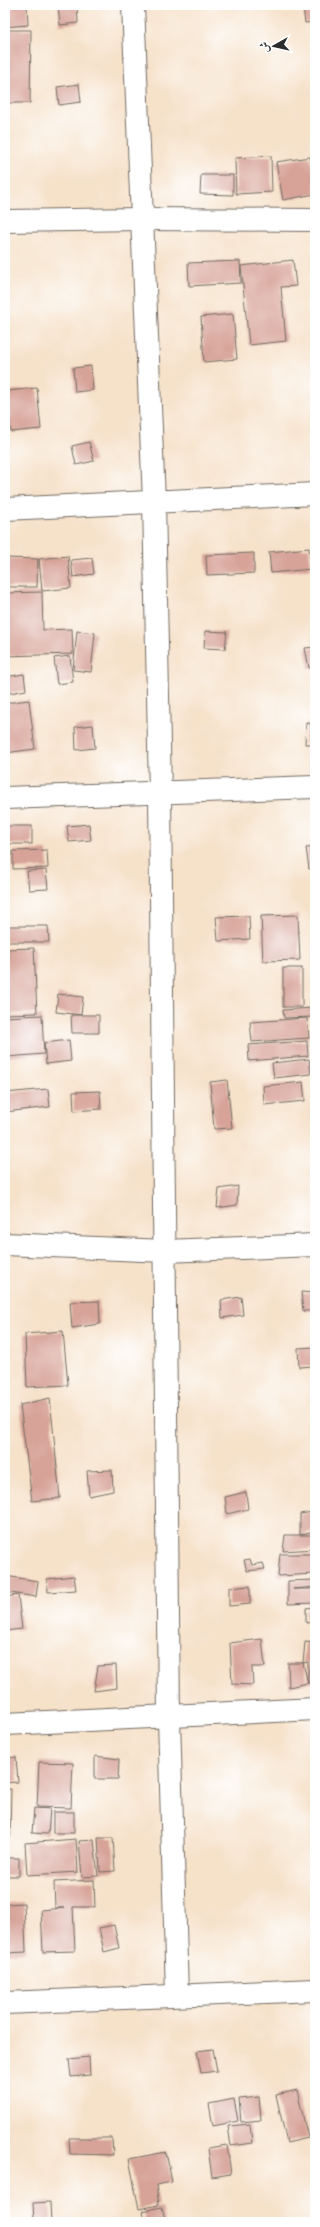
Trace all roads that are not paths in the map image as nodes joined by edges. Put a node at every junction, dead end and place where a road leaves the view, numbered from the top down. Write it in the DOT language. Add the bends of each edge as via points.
graph roads {
  1 [pos="133,5"];
  2 [pos="140,219"];
  3 [pos="315,220"];
  4 [pos="5,221"];
  5 [pos="315,494"];
  6 [pos="154,501"];
  7 [pos="5,509"];
  8 [pos="315,787"];
  9 [pos="160,793"];
  10 [pos="5,798"];
  11 [pos="5,1244"];
  12 [pos="315,1245"];
  13 [pos="165,1251"];
  14 [pos="315,1710"];
  15 [pos="169,1718"];
  16 [pos="5,1724"];
  17 [pos="315,1990"];
  18 [pos="177,1996"];
  19 [pos="5,2003"];
  1 -- 2 [label="street"];
  2 -- 3 [label="street"];
  2 -- 4 [label="street"];
  2 -- 6 [label="street"];
  5 -- 6 [label="street"];
  6 -- 7 [label="street"];
  6 -- 9 [label="street"];
  8 -- 9 [label="street"];
  9 -- 10 [label="street"];
  9 -- 13 [label="street"];
  11 -- 13 [label="street"];
  12 -- 13 [label="street"];
  13 -- 15 [label="street"];
  14 -- 15 [label="street"];
  15 -- 16 [label="street"];
  15 -- 18 [label="street"];
  17 -- 18 [label="street"];
  18 -- 19 [label="street"];
}
